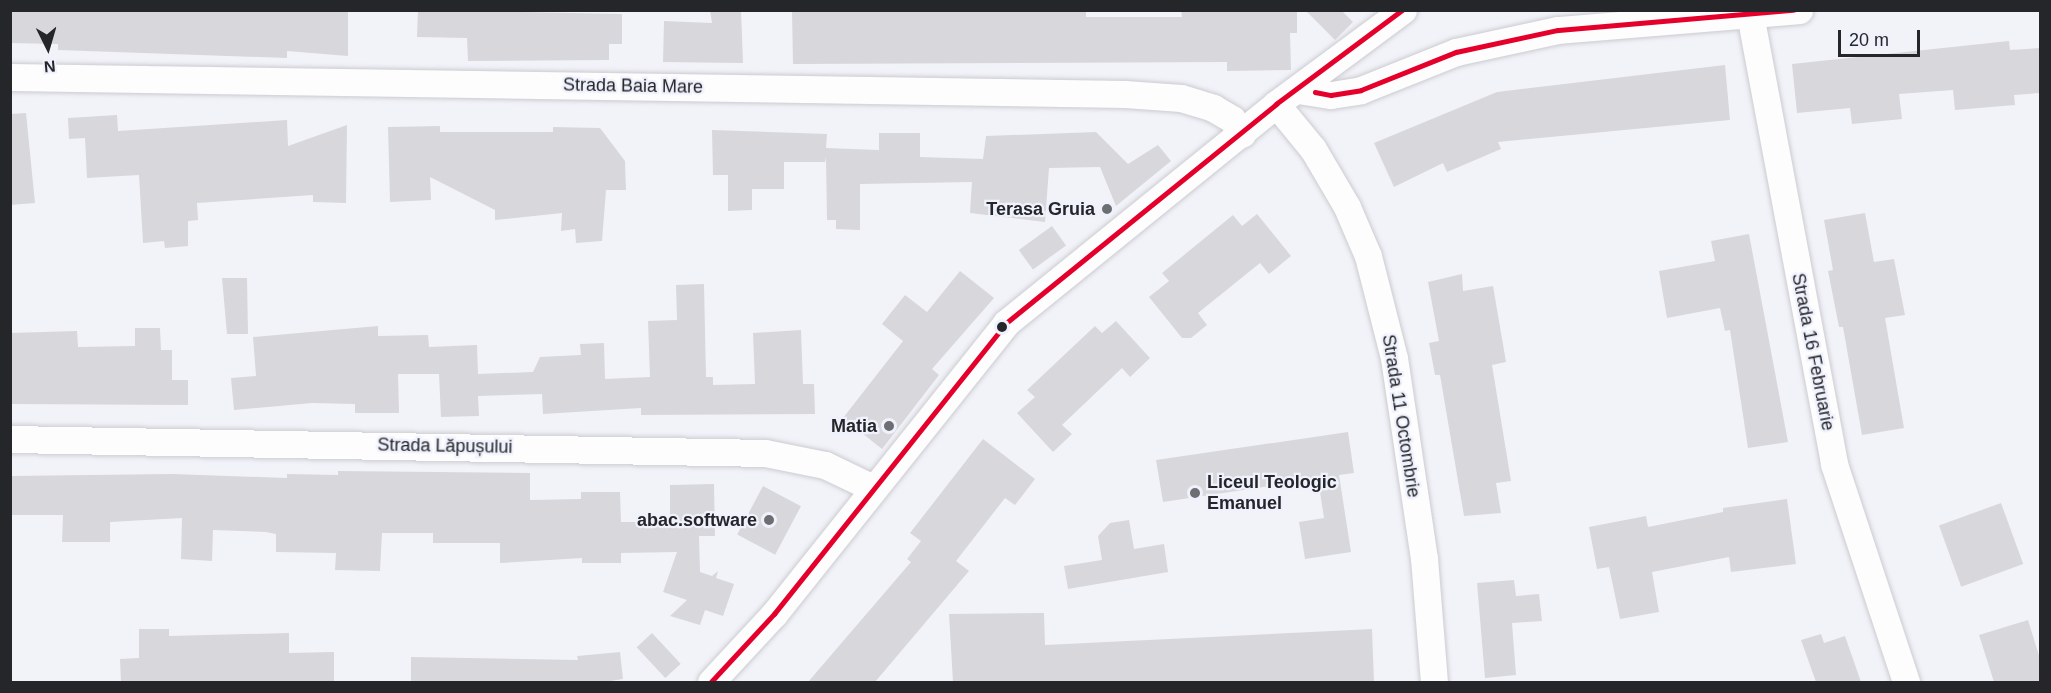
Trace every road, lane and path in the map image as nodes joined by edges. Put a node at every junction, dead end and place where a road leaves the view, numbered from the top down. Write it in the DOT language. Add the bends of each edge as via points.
graph roads {
  1 [pos="1403,10"];
  2 [pos="1799,10"];
  3 [pos="1750,14"];
  4 [pos="10,77"];
  5 [pos="1287,97"];
  6 [pos="1242,134"];
  7 [pos="10,439"];
  8 [pos="873,488"];
  9 [pos="711,682"];
  10 [pos="1434,682"];
  11 [pos="1906,682"];
  1 -- 5 [label="street"];
  2 -- 3 [label="street"];
  3 -- 5 [label="street" via="1558,30 1456,52 1361,90"];
  3 -- 11 [label="street, Strada 16 Februarie" via="1834,464"];
  4 -- 6 [label="street, Strada Baia Mare" via="1125,94 1181,98 1213,108 1232,119"];
  5 -- 6 [label="street"];
  5 -- 10 [label="street, Strada 11 Octombrie" via="1347,207 1368,256 1394,358 1424,558"];
  6 -- 8 [label="street" via="1006,323"];
  7 -- 8 [label="street, Strada Lăpușului" via="765,453 825,465"];
  8 -- 9 [label="street" via="774,614"];
}
